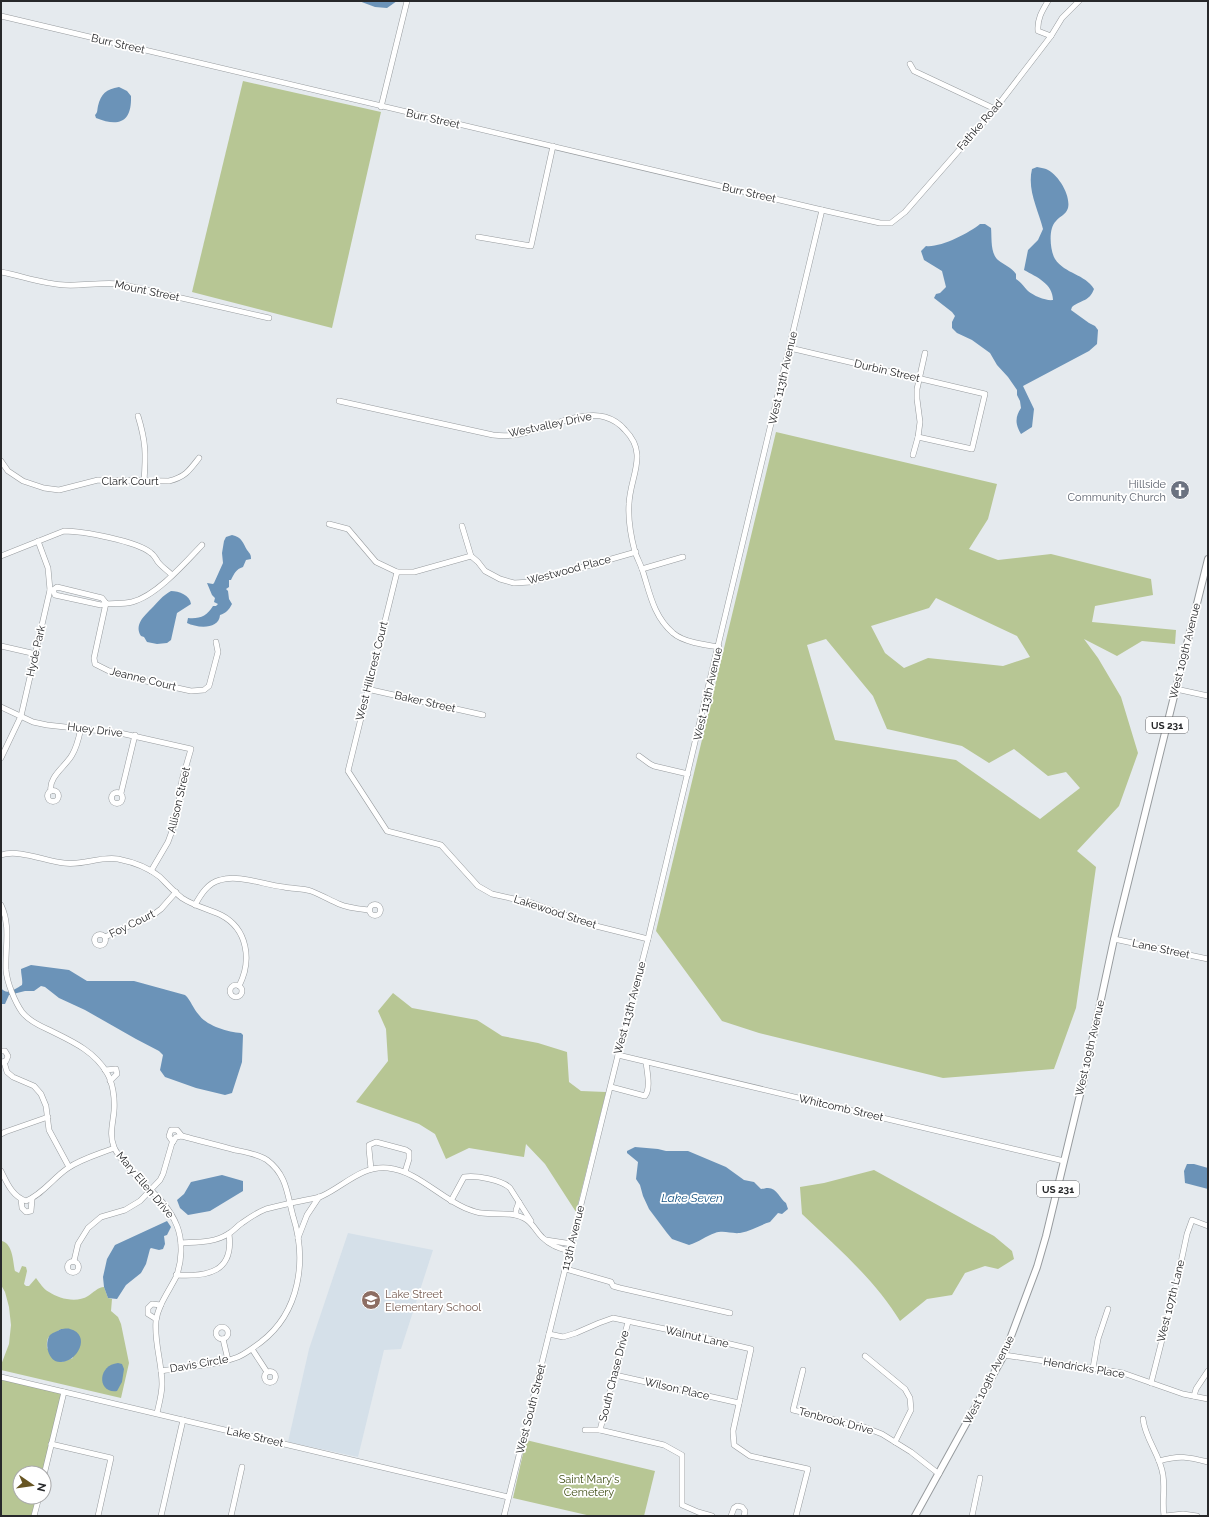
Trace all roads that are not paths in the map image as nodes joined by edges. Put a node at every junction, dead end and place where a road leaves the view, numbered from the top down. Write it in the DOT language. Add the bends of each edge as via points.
graph roads {
  1 [pos="407,1"];
  2 [pos="1048,1"];
  3 [pos="1079,1"];
  4 [pos="1,16"];
  5 [pos="1051,36"];
  6 [pos="910,64"];
  7 [pos="381,107"];
  8 [pos="995,109"];
  9 [pos="554,146"];
  10 [pos="822,210"];
  11 [pos="866,220"];
  12 [pos="478,236"];
  13 [pos="1,272"];
  14 [pos="269,318"];
  15 [pos="790,348"];
  16 [pos="925,353"];
  17 [pos="919,379"];
  18 [pos="340,401"];
  19 [pos="138,416"];
  20 [pos="918,437"];
  21 [pos="913,455"];
  22 [pos="199,458"];
  23 [pos="1,461"];
  24 [pos="144,481"];
  25 [pos="329,524"];
  26 [pos="462,526"];
  27 [pos="38,541"];
  28 [pos="202,545"];
  29 [pos="636,552"];
  30 [pos="1,556"];
  31 [pos="471,556"];
  32 [pos="683,557"];
  33 [pos="1208,559"];
  34 [pos="642,569"];
  35 [pos="397,572"];
  36 [pos="172,575"];
  37 [pos="51,590"];
  38 [pos="106,603"];
  39 [pos="216,642"];
  40 [pos="1,646"];
  41 [pos="719,647"];
  42 [pos="36,654"];
  43 [pos="367,689"];
  44 [pos="1176,689"];
  45 [pos="1208,696"];
  46 [pos="1,708"];
  47 [pos="483,714"];
  48 [pos="22,716"];
  49 [pos="81,728"];
  50 [pos="135,736"];
  51 [pos="191,749"];
  52 [pos="639,756"];
  53 [pos="1,758"];
  54 [pos="348,771"];
  55 [pos="688,774"];
  56 [pos="51,790"];
  57 [pos="120,793"];
  58 [pos="1,855"];
  59 [pos="151,871"];
  60 [pos="176,892"];
  61 [pos="1,905"];
  62 [pos="195,905"];
  63 [pos="369,910"];
  64 [pos="105,937"];
  65 [pos="648,938"];
  66 [pos="1114,939"];
  67 [pos="1208,960"];
  68 [pos="4,973"];
  69 [pos="240,986"];
  70 [pos="1,1051"];
  71 [pos="618,1055"];
  72 [pos="3,1062"];
  73 [pos="646,1062"];
  74 [pos="105,1070"];
  75 [pos="110,1081"];
  76 [pos="610,1087"];
  77 [pos="48,1117"];
  78 [pos="1,1134"];
  79 [pos="182,1136"];
  80 [pos="174,1139"];
  81 [pos="114,1148"];
  82 [pos="1064,1161"];
  83 [pos="69,1167"];
  84 [pos="371,1169"];
  85 [pos="1,1171"];
  86 [pos="405,1172"];
  87 [pos="588,1176"];
  88 [pos="151,1190"];
  89 [pos="320,1197"];
  90 [pos="32,1199"];
  91 [pos="24,1200"];
  92 [pos="451,1201"];
  93 [pos="519,1202"];
  94 [pos="290,1203"];
  95 [pos="516,1215"];
  96 [pos="1208,1226"];
  97 [pos="534,1227"];
  98 [pos="230,1234"];
  99 [pos="298,1239"];
  100 [pos="545,1240"];
  101 [pos="181,1243"];
  102 [pos="572,1244"];
  103 [pos="570,1251"];
  104 [pos="74,1261"];
  105 [pos="566,1269"];
  106 [pos="176,1275"];
  107 [pos="558,1301"];
  108 [pos="161,1305"];
  109 [pos="1108,1309"];
  110 [pos="730,1313"];
  111 [pos="156,1319"];
  112 [pos="628,1322"];
  113 [pos="550,1334"];
  114 [pos="223,1339"];
  115 [pos="252,1349"];
  116 [pos="1004,1355"];
  117 [pos="865,1356"];
  118 [pos="228,1360"];
  119 [pos="1093,1368"];
  120 [pos="161,1370"];
  121 [pos="803,1370"];
  122 [pos="1208,1371"];
  123 [pos="267,1372"];
  124 [pos="615,1375"];
  125 [pos="1,1377"];
  126 [pos="1151,1383"];
  127 [pos="64,1392"];
  128 [pos="1194,1396"];
  129 [pos="1208,1399"];
  130 [pos="739,1403"];
  131 [pos="156,1413"];
  132 [pos="1143,1418"];
  133 [pos="182,1420"];
  134 [pos="585,1430"];
  135 [pos="600,1430"];
  136 [pos="895,1442"];
  137 [pos="51,1444"];
  138 [pos="1159,1461"];
  139 [pos="1208,1462"];
  140 [pos="46,1465"];
  141 [pos="242,1467"];
  142 [pos="939,1474"];
  143 [pos="980,1478"];
  144 [pos="508,1497"];
  145 [pos="37,1505"];
  146 [pos="34,1516"];
  147 [pos="98,1516"];
  148 [pos="161,1516"];
  149 [pos="231,1516"];
  150 [pos="504,1516"];
  151 [pos="712,1516"];
  152 [pos="731,1516"];
  153 [pos="744,1516"];
  154 [pos="796,1516"];
  155 [pos="915,1516"];
  156 [pos="972,1516"];
  157 [pos="1164,1516"];
  158 [pos="1196,1516"];
  1 -- 7 [label="street"];
  2 -- 5 [label="street" via="1040,12 1038,31"];
  3 -- 5 [label="street, Fathke Road" via="1062,18"];
  4 -- 7 [label="street, Burr Street"];
  5 -- 8 [label="street, Fathke Road"];
  6 -- 8 [label="street" via="914,71"];
  7 -- 9 [label="street, Burr Street"];
  8 -- 11 [label="street, Fathke Road" via="899,218 891,223"];
  9 -- 10 [label="street, Burr Street"];
  9 -- 12 [label="street" via="531,246"];
  10 -- 11 [label="street, Burr Street"];
  10 -- 15 [label="street, West 113th Avenue"];
  13 -- 14 [label="street, Mount Street" via="55,284 120,284"];
  15 -- 17 [label="street, Durbin Street"];
  15 -- 41 [label="street, West 113th Avenue"];
  16 -- 17 [label="street"];
  17 -- 20 [label="street"];
  17 -- 20 [label="street, Durbin Street" via="985,394 972,449"];
  18 -- 29 [label="street, Westvalley Drive" via="504,436 521,434 581,416 593,414 606,417 631,435 635,444 637,466 629,503 629,519"];
  19 -- 24 [label="street" via="146,452"];
  20 -- 21 [label="street"];
  22 -- 24 [label="street, Clark Court" via="180,478 169,481"];
  23 -- 24 [label="street, Clark Court" via="8,472 23,481 44,488 59,490 98,480"];
  25 -- 35 [label="street" via="348,529 376,562"];
  26 -- 31 [label="street, Westwood Place"];
  27 -- 30 [label="street"];
  27 -- 36 [label="street" via="64,531 122,540 151,553"];
  27 -- 37 [label="street, Hyde Park" via="48,568"];
  28 -- 36 [label="street"];
  29 -- 31 [label="street, Westwood Place" via="531,582 514,583 485,571"];
  29 -- 34 [label="street, Westvalley Drive"];
  31 -- 35 [label="street" via="414,572"];
  32 -- 34 [label="street"];
  33 -- 44 [label="main road, West 109th Avenue / US 231"];
  34 -- 41 [label="street, Westvalley Drive" via="652,604 661,620 674,634 692,642"];
  35 -- 43 [label="street, West Hillcrest Court"];
  36 -- 38 [label="street" via="142,598 118,604"];
  37 -- 38 [label="street" via="57,587 102,598"];
  37 -- 42 [label="street, Hyde Park"];
  38 -- 39 [label="street, Jeanne Court" via="94,658 95,664 109,671 191,691 204,690 211,680 218,652"];
  40 -- 42 [label="street"];
  41 -- 55 [label="street, West 113th Avenue"];
  42 -- 48 [label="street, Hyde Park"];
  43 -- 47 [label="street, Baker Street"];
  43 -- 54 [label="street, West Hillcrest Court"];
  44 -- 45 [label="street"];
  44 -- 66 [label="main road, West 109th Avenue / US 231"];
  46 -- 48 [label="street, Huey Drive"];
  48 -- 49 [label="street, Huey Drive" via="33,722"];
  48 -- 53 [label="street, Hyde Park"];
  49 -- 50 [label="street, Huey Drive"];
  49 -- 56 [label="street" via="69,760 51,781"];
  50 -- 51 [label="street, Huey Drive"];
  50 -- 57 [label="street"];
  51 -- 59 [label="street, Allison Street" via="172,831"];
  52 -- 55 [label="street" via="654,766"];
  54 -- 65 [label="street, Lakewood Street" via="387,831 441,845 482,890 532,903 592,925"];
  55 -- 65 [label="street, West 113th Avenue"];
  58 -- 59 [label="street" via="18,854 70,864 116,859"];
  59 -- 60 [label="street"];
  60 -- 62 [label="street"];
  60 -- 64 [label="street, Foy Court" via="153,915"];
  61 -- 68 [label="street, Mary Ellen Drive" via="7,926"];
  62 -- 63 [label="street" via="209,886 219,880 241,878 285,888 300,888 339,904"];
  62 -- 69 [label="street" via="222,916 239,931 247,958"];
  65 -- 71 [label="street, West 113th Avenue"];
  66 -- 67 [label="street, Lane Street"];
  66 -- 82 [label="main road, West 109th Avenue / US 231"];
  68 -- 74 [label="street, Mary Ellen Drive" via="22,1013 33,1022 82,1046"];
  70 -- 72 [label="street" via="7,1054 7,1059"];
  71 -- 73 [label="street, Whitcomb Street"];
  71 -- 76 [label="street, West 113th Avenue"];
  72 -- 77 [label="street" via="7,1072 34,1086 41,1094"];
  73 -- 76 [label="street" via="648,1092 645,1096"];
  73 -- 82 [label="street, Whitcomb Street"];
  74 -- 75 [label="street, Mary Ellen Drive"];
  74 -- 75 [label="street" via="116,1069 117,1074"];
  75 -- 81 [label="street, Mary Ellen Drive" via="114,1110 111,1132"];
  76 -- 87 [label="street, West 113th Avenue"];
  77 -- 78 [label="street"];
  77 -- 83 [label="street" via="49,1130"];
  79 -- 80 [label="street, Davis Circle"];
  79 -- 80 [label="street" via="177,1130 171,1130 169,1136"];
  79 -- 94 [label="street, Davis Circle" via="266,1159 280,1172"];
  80 -- 88 [label="street" via="163,1174"];
  81 -- 83 [label="street"];
  81 -- 88 [label="street, Mary Ellen Drive" via="127,1166"];
  82 -- 116 [label="main road, West 109th Avenue / US 231" via="1037,1266"];
  83 -- 90 [label="street"];
  84 -- 86 [label="street" via="387,1168"];
  84 -- 86 [label="street" via="369,1146 376,1142 408,1152 409,1159"];
  84 -- 89 [label="street"];
  85 -- 91 [label="street" via="9,1187"];
  86 -- 92 [label="street"];
  87 -- 102 [label="street, 113th Avenue"];
  88 -- 101 [label="street, Mary Ellen Drive" via="170,1212 178,1227"];
  88 -- 104 [label="street" via="126,1210 101,1217 88,1228 78,1244"];
  89 -- 94 [label="street"];
  89 -- 99 [label="street, Davis Circle" via="306,1215"];
  90 -- 91 [label="street"];
  90 -- 91 [label="street" via="30,1211 26,1212 22,1208"];
  92 -- 93 [label="street" via="464,1177 471,1176 507,1184"];
  92 -- 95 [label="street" via="482,1213"];
  93 -- 95 [label="street"];
  93 -- 97 [label="street"];
  94 -- 98 [label="street" via="264,1210 242,1223"];
  94 -- 99 [label="street, Davis Circle"];
  95 -- 97 [label="street"];
  96 -- 126 [label="street, West 107th Lane" via="1192,1220"];
  97 -- 100 [label="street"];
  98 -- 101 [label="street" via="220,1239"];
  98 -- 106 [label="street" via="231,1246 227,1257 212,1273 199,1276"];
  99 -- 115 [label="street, Davis Circle" via="300,1272 289,1309 270,1335"];
  100 -- 102 [label="street"];
  100 -- 103 [label="street"];
  101 -- 106 [label="street, Mary Ellen Drive"];
  102 -- 103 [label="street, 113th Avenue"];
  103 -- 105 [label="street, 113th Avenue"];
  105 -- 107 [label="street, 113th Avenue"];
  105 -- 110 [label="street" via="611,1282 613,1286 620,1288"];
  106 -- 108 [label="street, Mary Ellen Drive"];
  107 -- 113 [label="street, West South Street"];
  108 -- 111 [label="street, Mary Ellen Drive"];
  108 -- 111 [label="street" via="152,1304 148,1308 148,1314"];
  109 -- 119 [label="street" via="1098,1339"];
  111 -- 120 [label="street, Mary Ellen Drive"];
  112 -- 113 [label="street, Walnut Lane" via="613,1318 563,1337"];
  112 -- 124 [label="street, South Chase Drive"];
  112 -- 130 [label="street, Walnut Lane" via="751,1349"];
  113 -- 144 [label="street, West South Street"];
  114 -- 118 [label="street"];
  115 -- 118 [label="street, Davis Circle"];
  115 -- 123 [label="street"];
  116 -- 119 [label="street, Hendricks Place"];
  116 -- 142 [label="main road, West 109th Avenue / US 231"];
  117 -- 136 [label="street" via="905,1389 910,1398 911,1410"];
  118 -- 120 [label="street, Davis Circle"];
  119 -- 126 [label="street, Hendricks Place" via="1123,1373"];
  120 -- 131 [label="street, Mary Ellen Drive" via="161,1394"];
  121 -- 136 [label="street, Tenbrook Drive" via="793,1410 864,1427"];
  122 -- 128 [label="street"];
  124 -- 130 [label="street, Wilson Place"];
  124 -- 135 [label="street, South Chase Drive"];
  125 -- 127 [label="street, Lake Street"];
  126 -- 128 [label="street, Hendricks Place"];
  127 -- 131 [label="street, Lake Street"];
  127 -- 137 [label="street"];
  128 -- 129 [label="street, Hendricks Place"];
  130 -- 154 [label="street, Walnut Lane" via="733,1431 734,1445 750,1456 808,1469"];
  131 -- 133 [label="street, Lake Street"];
  132 -- 138 [label="street" via="1144,1429"];
  133 -- 144 [label="street, Lake Street"];
  133 -- 148 [label="street"];
  134 -- 135 [label="street, South Chase Drive"];
  135 -- 151 [label="street, South Chase Drive" via="664,1445 682,1454 682,1505"];
  136 -- 142 [label="street, Tenbrook Drive"];
  137 -- 140 [label="street"];
  137 -- 147 [label="street" via="111,1458"];
  138 -- 139 [label="street" via="1184,1456"];
  138 -- 157 [label="street" via="1163,1475"];
  141 -- 149 [label="street"];
  142 -- 155 [label="main road, West 109th Avenue / US 231"];
  143 -- 156 [label="street"];
  144 -- 150 [label="street, West South Street"];
  145 -- 146 [label="street"];
  152 -- 153 [label="street" via="737,1506 745,1510"];
  157 -- 158 [label="street"];
}
